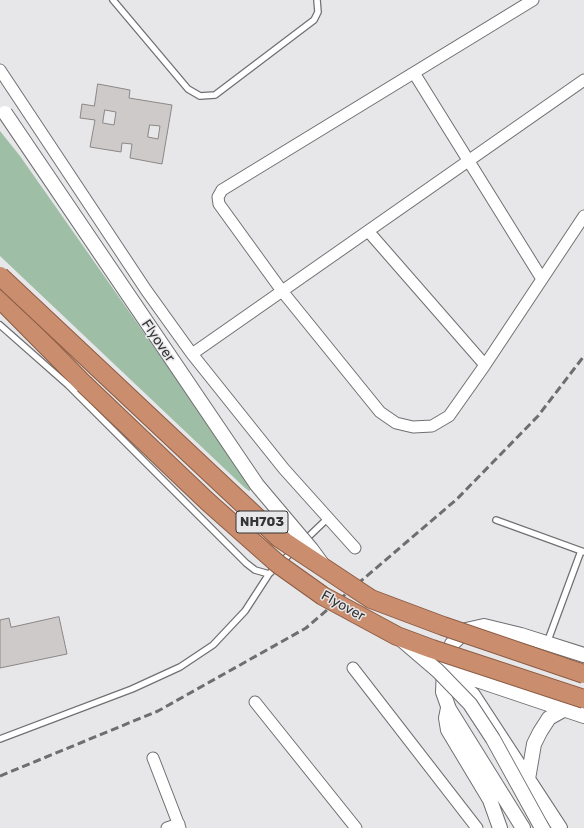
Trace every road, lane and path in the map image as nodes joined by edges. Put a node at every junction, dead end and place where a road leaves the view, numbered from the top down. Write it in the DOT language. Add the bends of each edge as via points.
graph roads {
  1 [pos="113,0"];
  2 [pos="317,0"];
  3 [pos="533,0"];
  4 [pos="0,70"];
  5 [pos="414,73"];
  6 [pos="584,80"];
  7 [pos="2,110"];
  8 [pos="468,161"];
  9 [pos="584,216"];
  10 [pos="368,231"];
  11 [pos="0,276"];
  12 [pos="542,279"];
  13 [pos="282,291"];
  14 [pos="4,305"];
  15 [pos="0,325"];
  16 [pos="192,354"];
  17 [pos="485,364"];
  18 [pos="328,518"];
  19 [pos="496,520"];
  20 [pos="355,548"];
  21 [pos="582,552"];
  22 [pos="326,569"];
  23 [pos="269,574"];
  24 [pos="397,636"];
  25 [pos="547,643"];
  26 [pos="584,655"];
  27 [pos="353,668"];
  28 [pos="444,669"];
  29 [pos="584,674"];
  30 [pos="584,698"];
  31 [pos="255,702"];
  32 [pos="448,705"];
  33 [pos="565,710"];
  34 [pos="584,716"];
  35 [pos="0,739"];
  36 [pos="152,758"];
  37 [pos="528,779"];
  38 [pos="179,826"];
  39 [pos="167,828"];
  40 [pos="356,828"];
  41 [pos="477,828"];
  42 [pos="500,828"];
  43 [pos="523,828"];
  44 [pos="542,828"];
  45 [pos="560,828"];
  1 -- 2 [label="lane" via="188,89 200,96 214,95 314,20 318,12"];
  3 -- 5 [label="street"];
  4 -- 16 [label="street" via="125,259"];
  5 -- 8 [label="street"];
  5 -- 13 [label="street" via="222,190 218,197 219,204"];
  6 -- 8 [label="street"];
  7 -- 22 [label="street, Flyover, bridge" via="257,485"];
  8 -- 10 [label="street"];
  8 -- 12 [label="street"];
  9 -- 12 [label="street"];
  10 -- 13 [label="street"];
  10 -- 17 [label="street"];
  11 -- 22 [label="highway, Flyover / NH703, bridge" via="279,538"];
  12 -- 17 [label="street"];
  13 -- 16 [label="street"];
  13 -- 17 [label="street" via="380,412 396,423 413,427 432,426 449,416"];
  14 -- 24 [label="highway, Flyover / NH703, bridge" via="208,502 278,564 323,596"];
  15 -- 23 [label="lane" via="68,385 246,563 255,570"];
  16 -- 18 [label="street" via="284,469"];
  18 -- 20 [label="street"];
  18 -- 23 [label="lane"];
  19 -- 21 [label="lane"];
  21 -- 25 [label="lane"];
  22 -- 29 [label="highway, Flyover / NH703, bridge" via="371,599"];
  23 -- 35 [label="lane" via="245,612 214,645 180,667 132,689"];
  24 -- 30 [label="highway, Flyover / NH703, bridge"];
  24 -- 44 [label="street, Flyover, bridge" via="438,671 470,704 493,739"];
  25 -- 26 [label="street"];
  25 -- 28 [label="street" via="484,626 466,630 452,644"];
  27 -- 41 [label="street"];
  28 -- 32 [label="street" via="443,692"];
  28 -- 33 [label="street"];
  28 -- 37 [label="street" via="473,695"];
  31 -- 40 [label="street"];
  32 -- 42 [label="street" via="448,730 490,800"];
  32 -- 43 [label="street"];
  33 -- 34 [label="street"];
  33 -- 37 [label="street" via="549,718 540,732 534,744"];
  36 -- 38 [label="street"];
  37 -- 45 [label="street"];
  38 -- 39 [label="street"];
}
